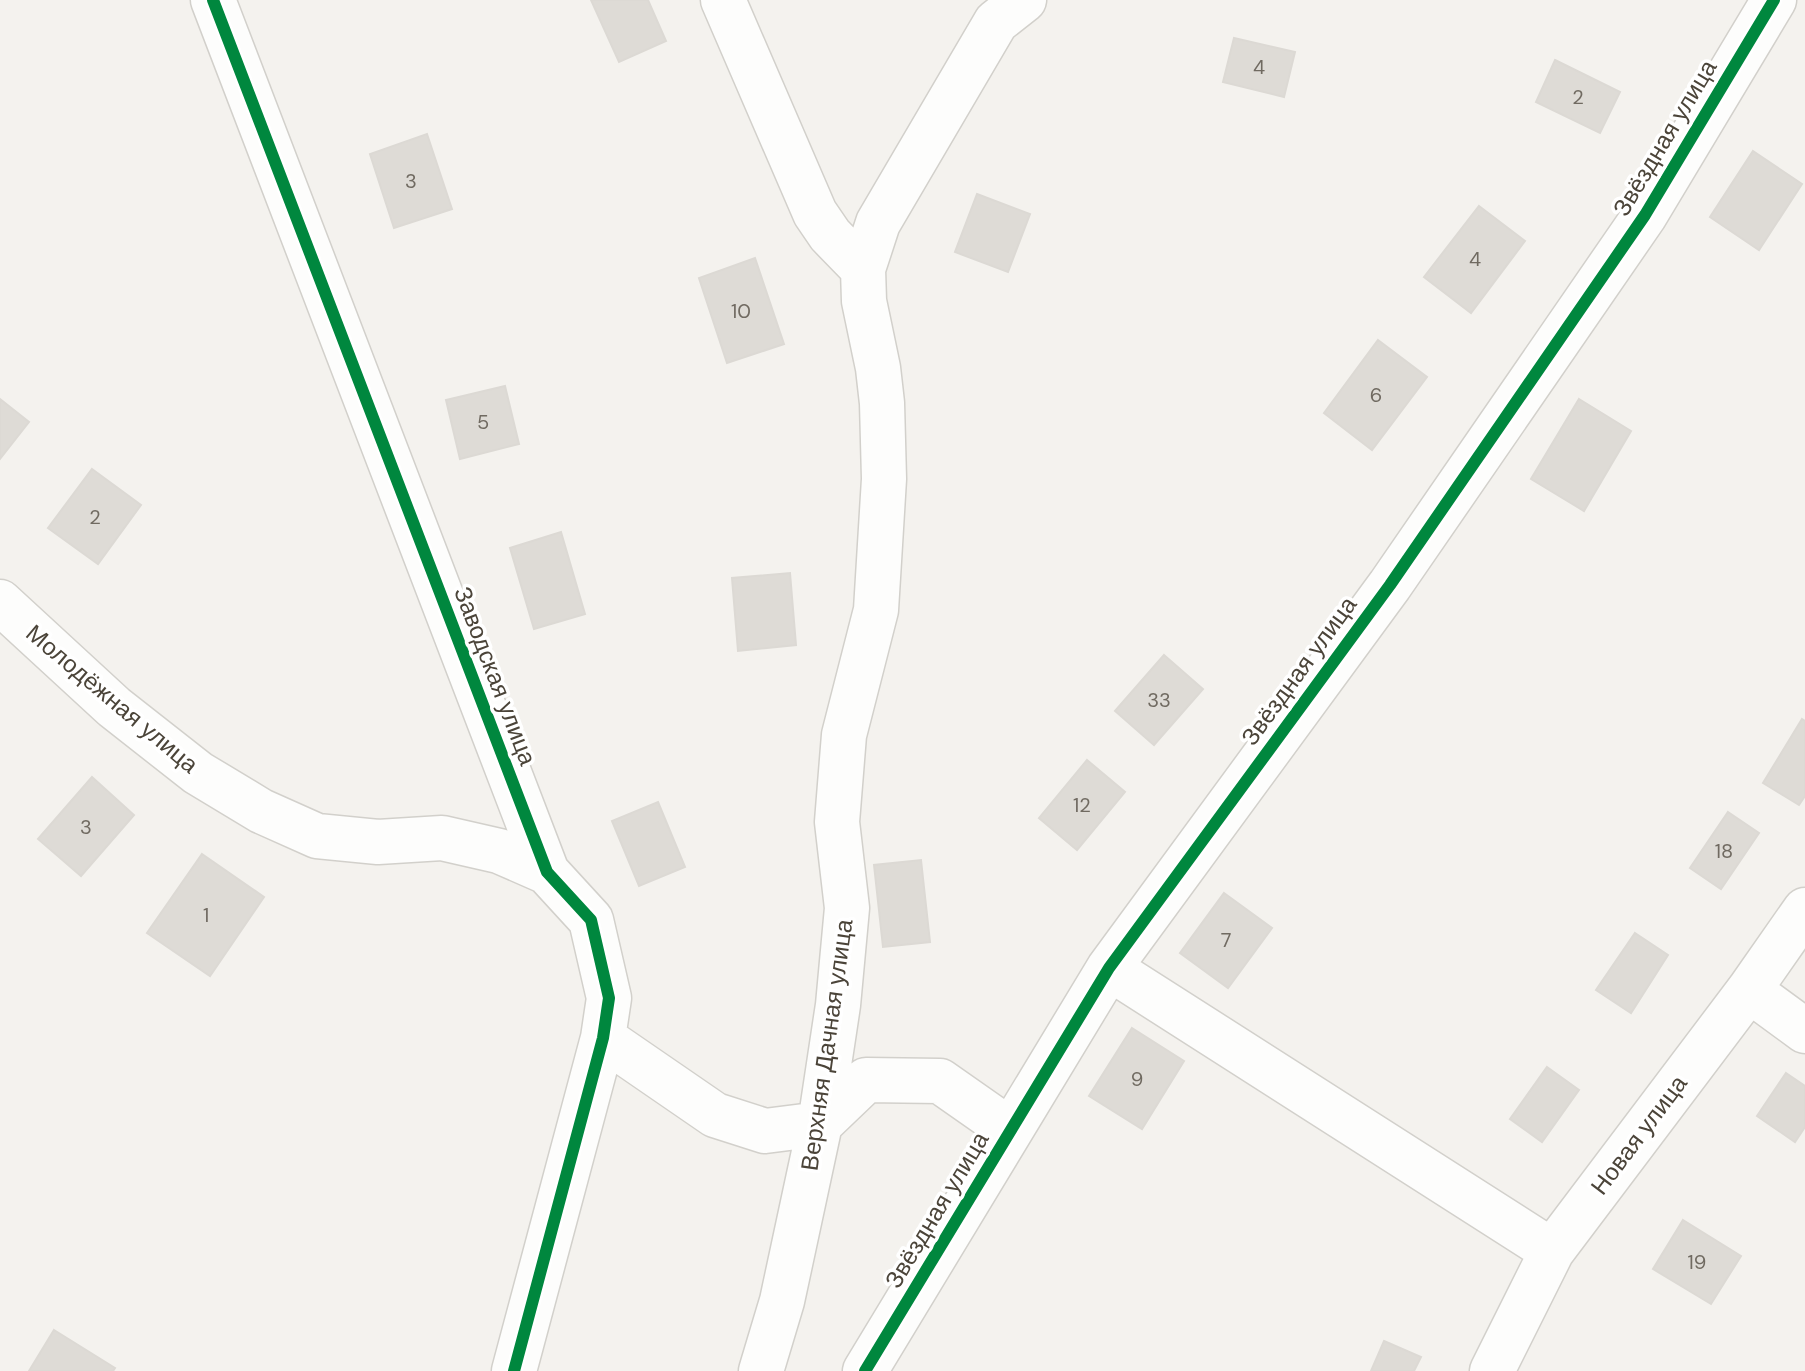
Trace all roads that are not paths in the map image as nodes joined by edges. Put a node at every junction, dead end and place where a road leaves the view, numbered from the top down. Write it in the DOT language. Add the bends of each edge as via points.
graph roads {
  1 [pos="213,0"];
  2 [pos="723,0"];
  3 [pos="1024,0"];
  4 [pos="1774,0"];
  5 [pos="863,269"];
  6 [pos="0,602"];
  7 [pos="547,872"];
  8 [pos="1805,910"];
  9 [pos="1109,968"];
  10 [pos="1749,990"];
  11 [pos="1805,1031"];
  12 [pos="603,1038"];
  13 [pos="820,1124"];
  14 [pos="1010,1130"];
  15 [pos="1552,1251"];
  16 [pos="514,1371"];
  17 [pos="761,1371"];
  18 [pos="865,1371"];
  19 [pos="1492,1371"];
  1 -- 7 [label="street, Заводская улица"];
  2 -- 5 [label="street" via="815,213"];
  3 -- 5 [label="street, Верхняя Дачная улица" via="996,22 878,223"];
  4 -- 9 [label="street, Звёздная улица" via="1645,215 1584,304 1390,585"];
  5 -- 13 [label="street, Верхняя Дачная улица" via="882,403 884,479 876,610 844,735 837,822 847,908"];
  6 -- 7 [label="street, Молодёжная улица" via="126,717 198,773 261,811 317,836 378,842 442,838 499,851"];
  7 -- 12 [label="street, Заводская улица" via="591,920 609,998"];
  8 -- 10 [label="street, Новая улица"];
  9 -- 14 [label="street, Звёздная улица"];
  9 -- 15 [label="street"];
  10 -- 11 [label="street"];
  10 -- 15 [label="street, Новая улица"];
  12 -- 13 [label="street" via="715,1115 765,1131"];
  12 -- 16 [label="street, Заводская улица"];
  13 -- 14 [label="street" via="866,1080 940,1081"];
  13 -- 17 [label="street, Верхняя Дачная улица" via="782,1301"];
  14 -- 18 [label="street, Звёздная улица"];
  15 -- 19 [label="street, Новая улица"];
}
